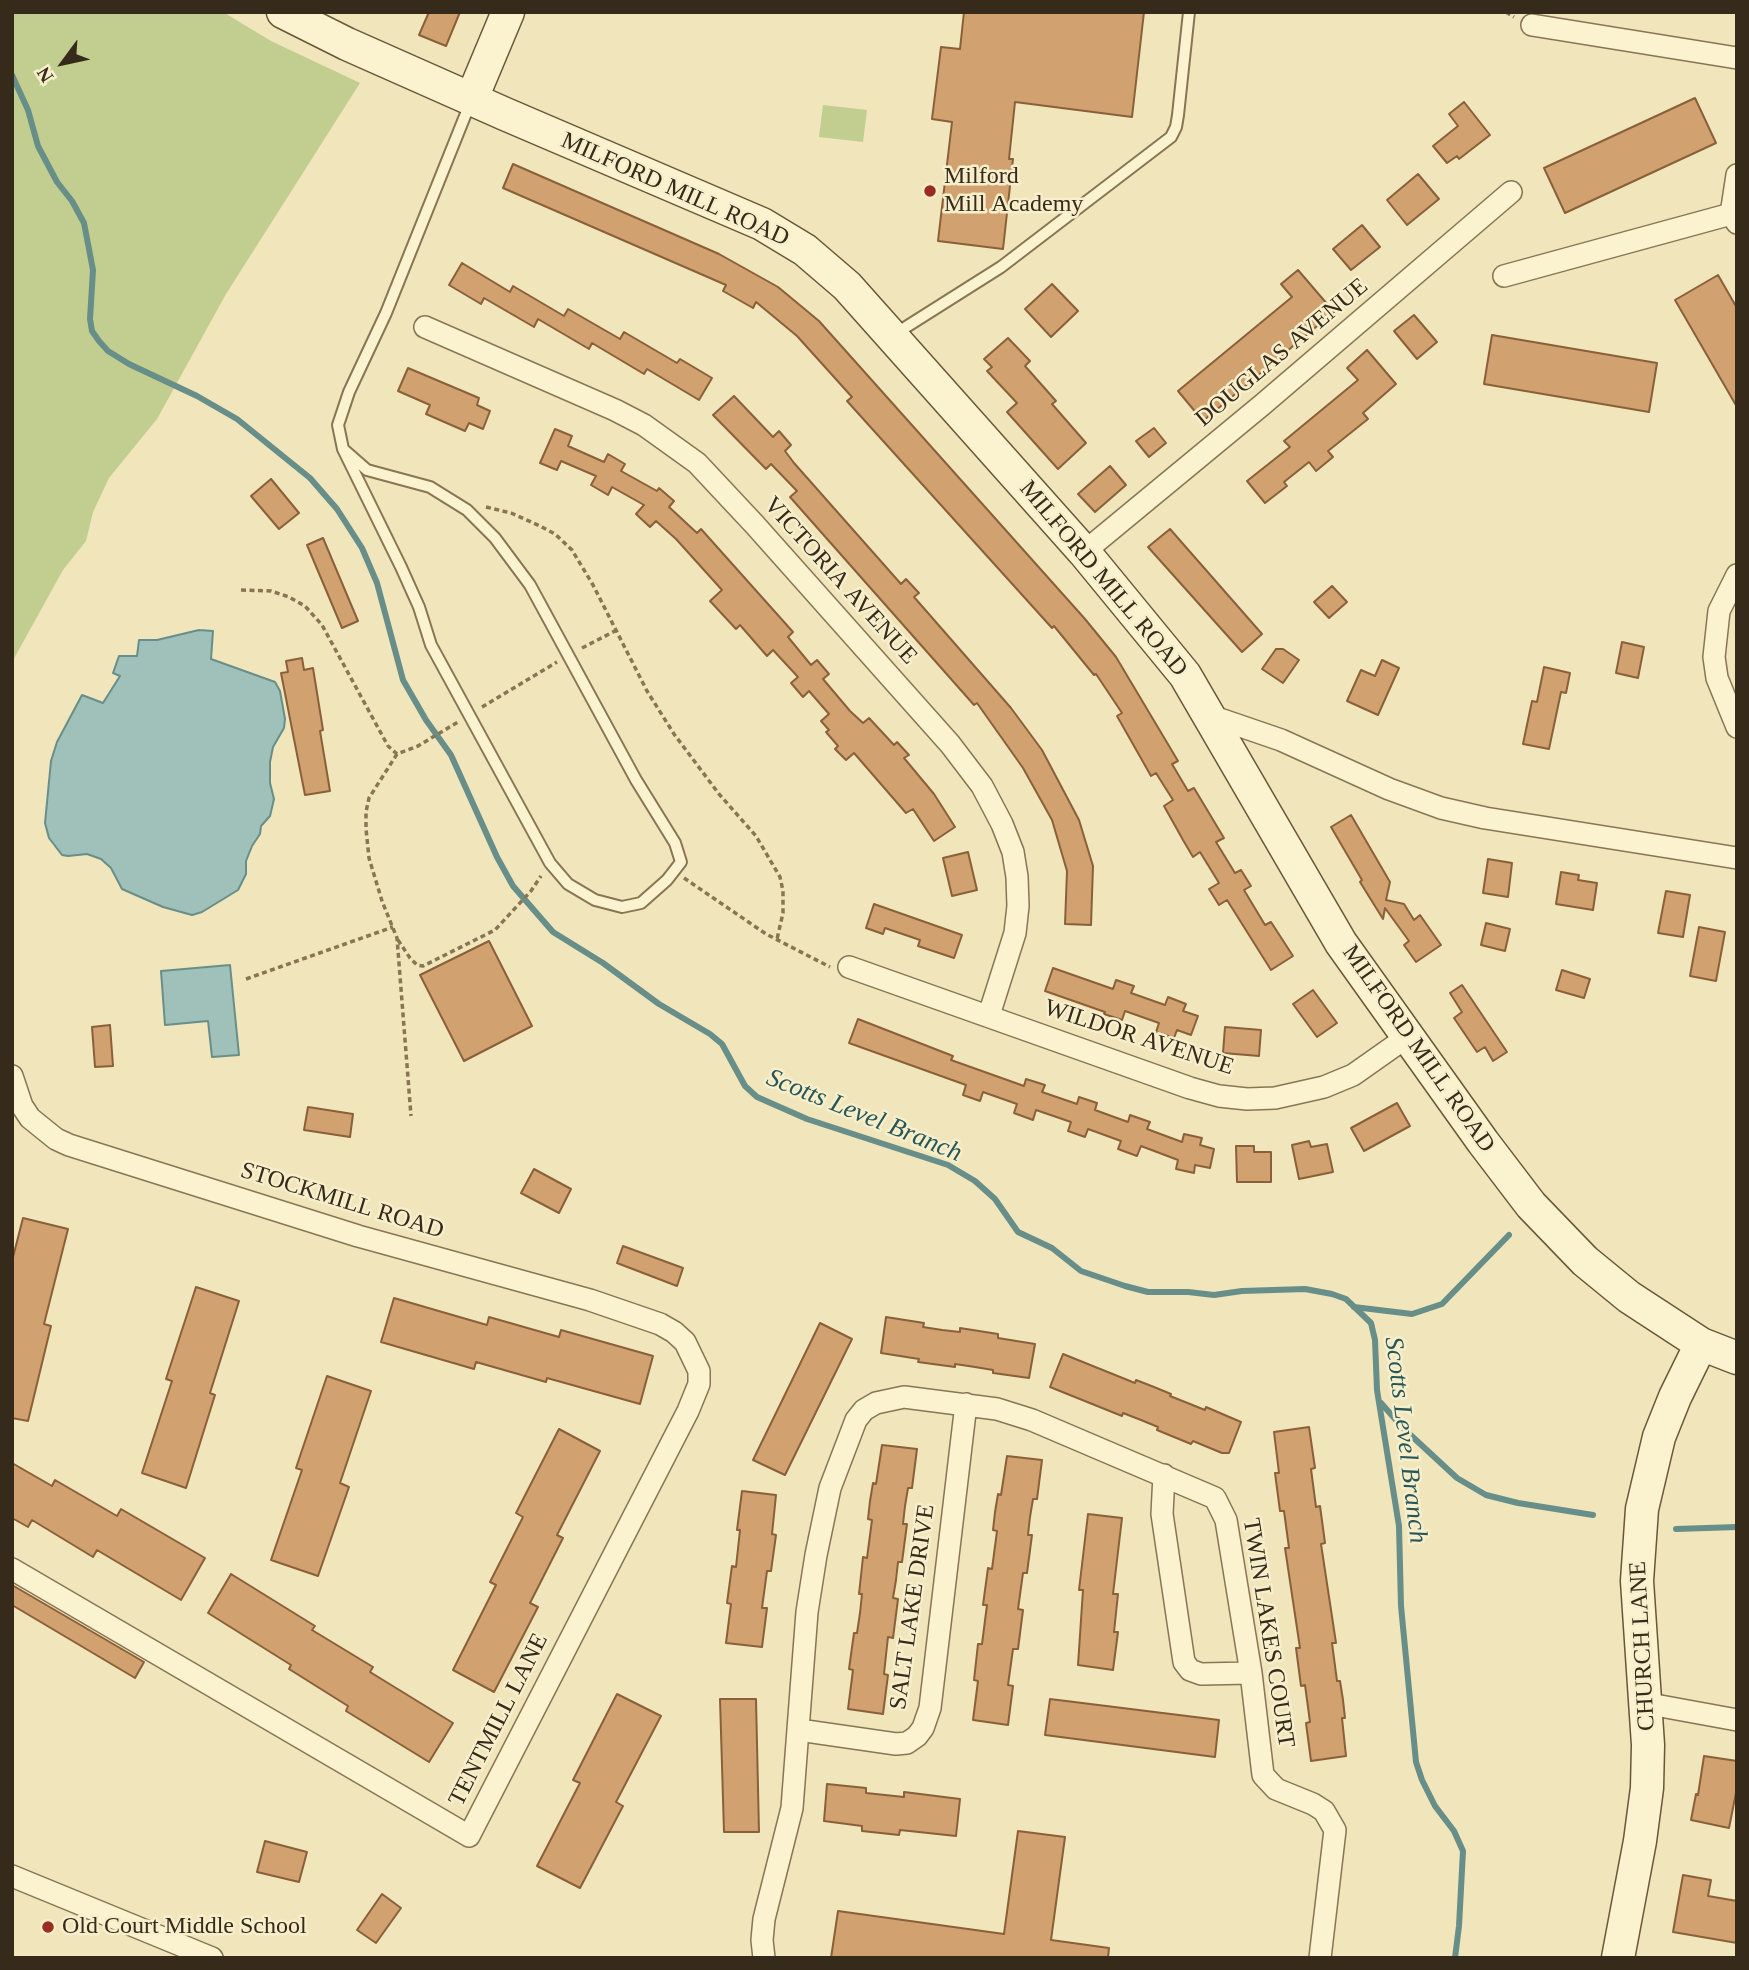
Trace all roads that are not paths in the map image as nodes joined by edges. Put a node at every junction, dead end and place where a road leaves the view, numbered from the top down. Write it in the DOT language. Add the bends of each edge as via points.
graph roads {
  1 [pos="283,12"];
  2 [pos="508,12"];
  3 [pos="1189,12"];
  4 [pos="1532,25"];
  5 [pos="1737,58"];
  6 [pos="472,98"];
  7 [pos="1737,175"];
  8 [pos="1511,192"];
  9 [pos="1734,219"];
  10 [pos="1504,276"];
  11 [pos="425,327"];
  12 [pos="892,335"];
  13 [pos="344,449"];
  14 [pos="1084,552"];
  15 [pos="1737,575"];
  16 [pos="1211,716"];
  17 [pos="1737,727"];
  18 [pos="1737,858"];
  19 [pos="849,967"];
  20 [pos="989,1015"];
  21 [pos="1407,1037"];
  22 [pos="12,1076"];
  23 [pos="685,1342"];
  24 [pos="1701,1343"];
  25 [pos="1737,1358"];
  26 [pos="965,1404"];
  27 [pos="1164,1475"];
  28 [pos="12,1569"];
  29 [pos="1251,1672"];
  30 [pos="1644,1703"];
  31 [pos="1737,1720"];
  32 [pos="799,1730"];
  33 [pos="12,1876"];
  34 [pos="212,1958"];
  35 [pos="764,1958"];
  36 [pos="1320,1958"];
  37 [pos="1618,1958"];
  1 -- 6 [label="main road, MILFORD MILL ROAD"];
  2 -- 6 [label="main road"];
  3 -- 12 [label="lane" via="1176,127 1171,137 1001,267"];
  4 -- 5 [label="street"];
  6 -- 12 [label="main road, MILFORD MILL ROAD" via="762,224 805,250 847,286"];
  6 -- 13 [label="lane" via="386,313 349,392 338,425"];
  7 -- 9 [label="street"];
  8 -- 14 [label="street, DOUGLAS AVENUE"];
  9 -- 10 [label="street"];
  11 -- 20 [label="street, VICTORIA AVENUE" via="615,410 697,463 950,744 982,786 1002,824 1017,877 1015,933"];
  12 -- 14 [label="main road, MILFORD MILL ROAD"];
  13 -- 13 [label="lane" via="368,470 430,486 467,510 530,585 675,843 681,862 641,903 622,907 595,900 568,884 550,863 432,645 419,607"];
  14 -- 16 [label="main road, MILFORD MILL ROAD" via="1157,638"];
  15 -- 17 [label="street" via="1719,611 1714,657 1717,678"];
  16 -- 18 [label="street" via="1281,740 1441,808"];
  16 -- 21 [label="main road, MILFORD MILL ROAD" via="1341,943"];
  19 -- 20 [label="street, WILDOR AVENUE"];
  20 -- 21 [label="street, WILDOR AVENUE" via="1190,1088 1247,1098 1275,1098 1324,1087 1353,1075"];
  21 -- 24 [label="main road, MILFORD MILL ROAD" via="1558,1236 1618,1288"];
  22 -- 23 [label="street, STOCKMILL ROAD" via="30,1118 69,1145 358,1236 590,1300 660,1324"];
  23 -- 28 [label="street, TENTMILL LANE" via="699,1371 688,1411 469,1836"];
  24 -- 25 [label="main road, MILFORD MILL ROAD"];
  24 -- 30 [label="main road, CHURCH LANE" via="1659,1437 1642,1509 1637,1581"];
  26 -- 27 [label="street, TWIN LAKES COURT" via="1032,1420"];
  26 -- 32 [label="street, TWIN LAKES COURT" via="904,1397 876,1404 856,1420 830,1488 816,1555"];
  26 -- 32 [label="street, SALT LAKE DRIVE" via="930,1708 923,1728 907,1743 896,1744"];
  27 -- 29 [label="street, TWIN LAKES COURT" via="1206,1492 1221,1507"];
  27 -- 29 [label="street" via="1163,1514 1184,1662 1201,1674"];
  29 -- 36 [label="street, TWIN LAKES COURT" via="1263,1775 1276,1789 1324,1811 1335,1830"];
  30 -- 31 [label="street"];
  30 -- 37 [label="main road, CHURCH LANE" via="1647,1788"];
  32 -- 35 [label="street, TWIN LAKES COURT" via="792,1808 764,1919"];
  33 -- 34 [label="street"];
}
